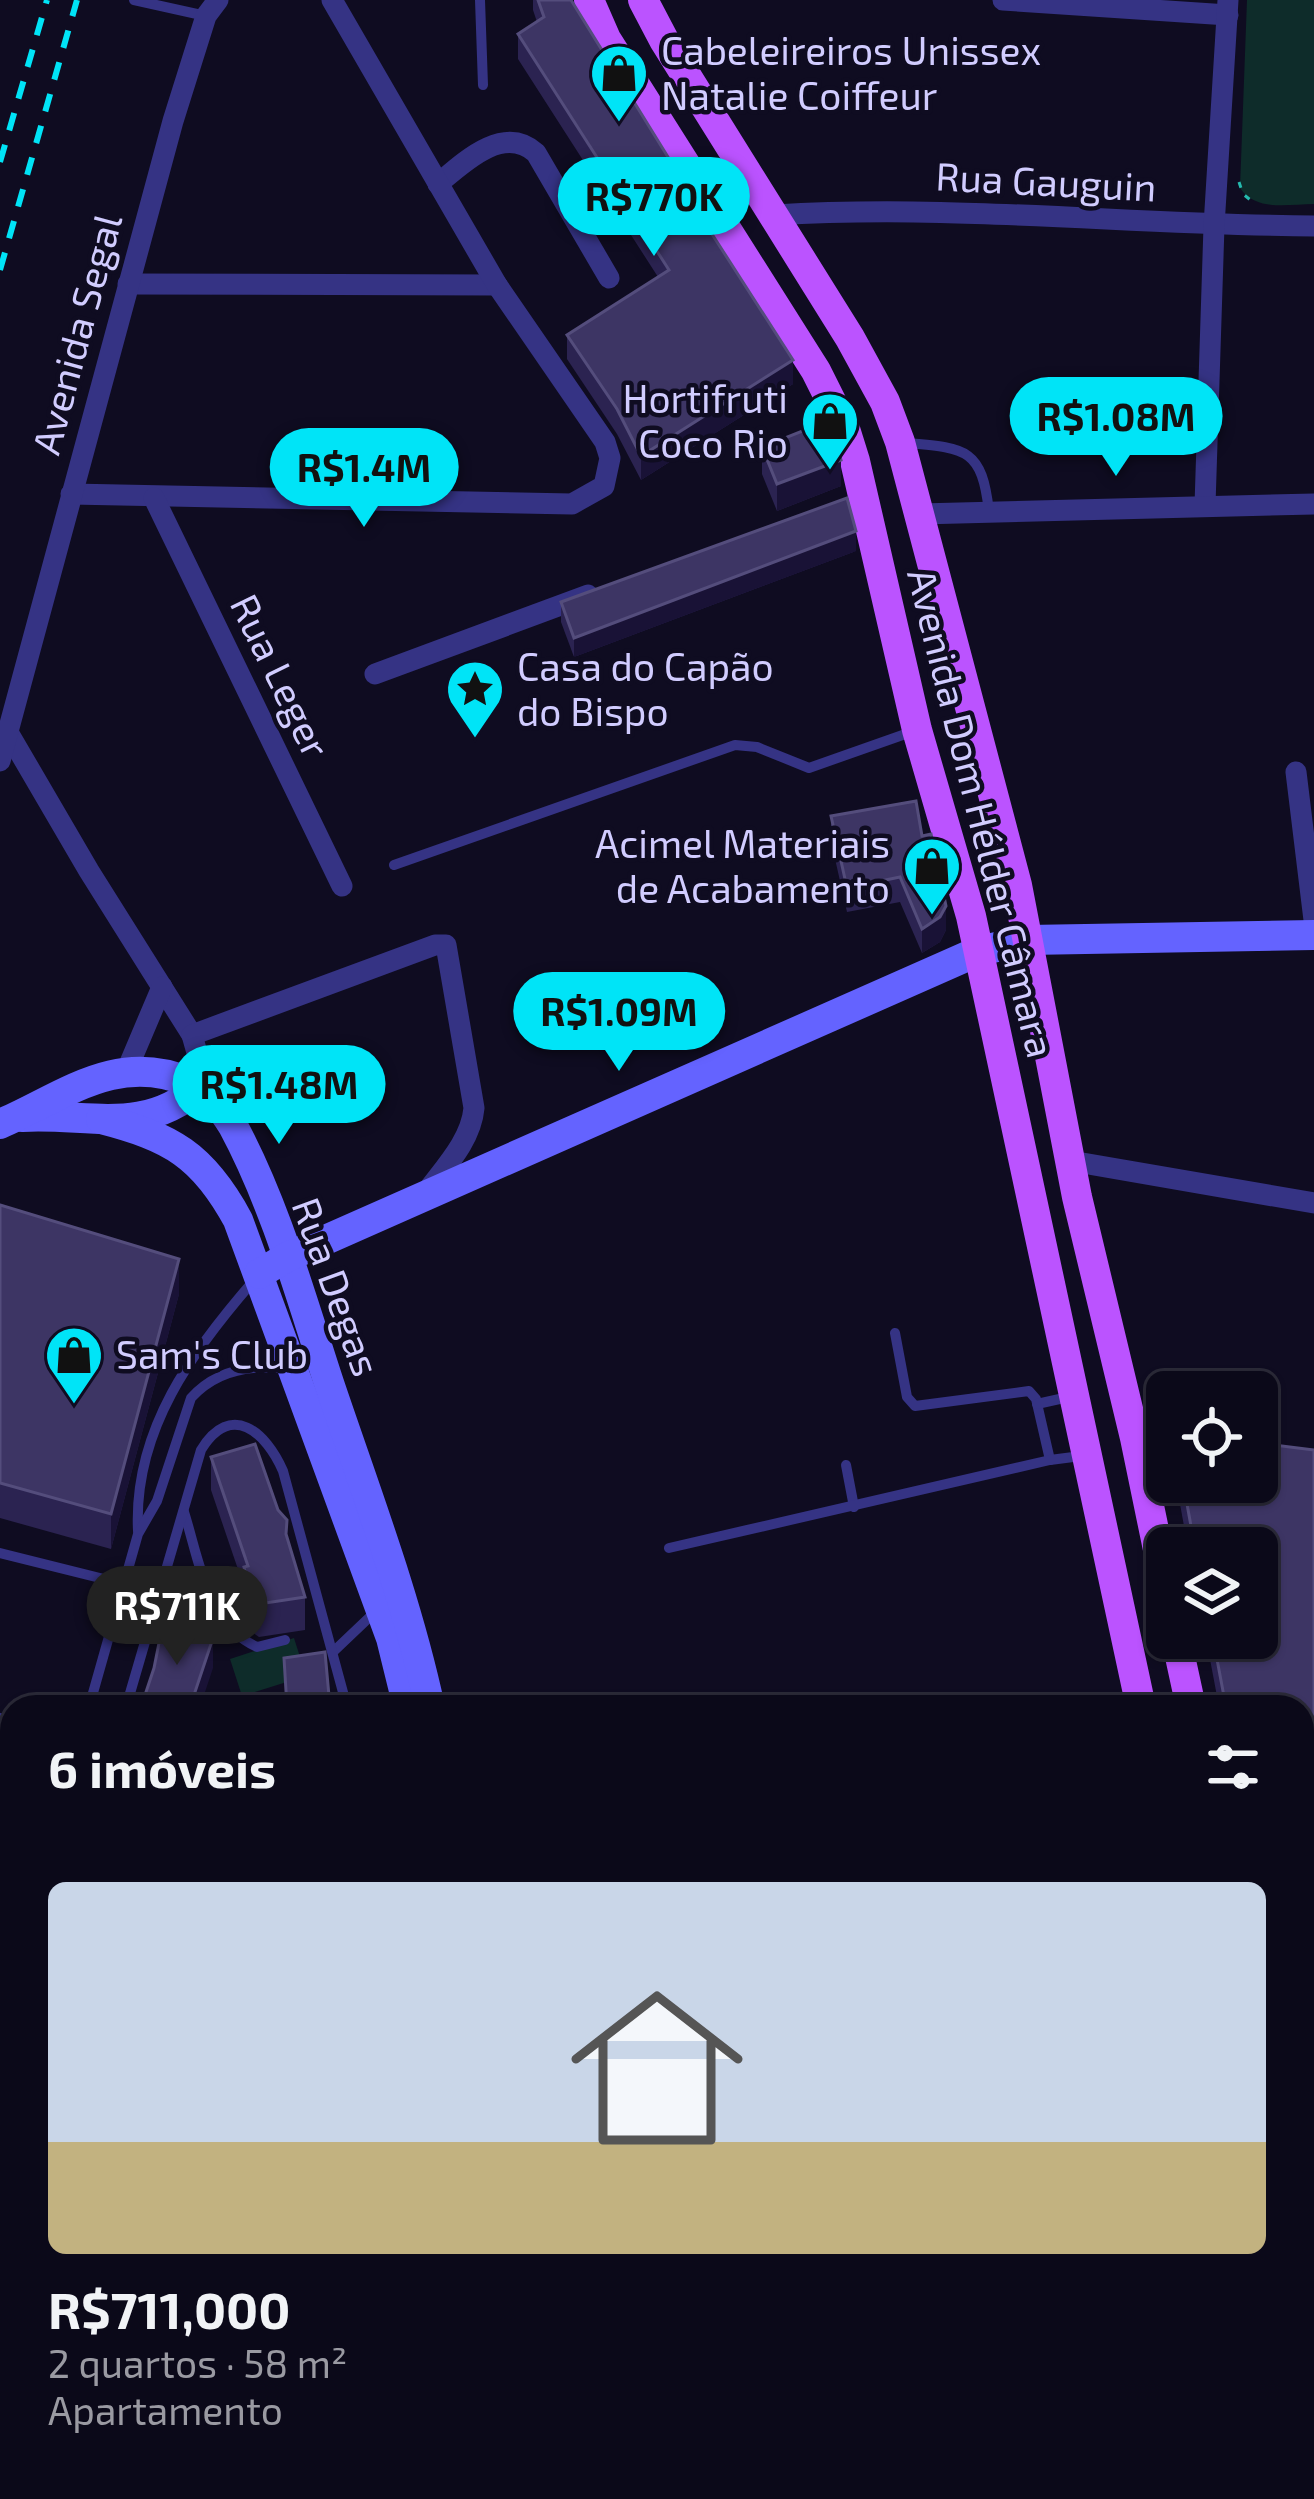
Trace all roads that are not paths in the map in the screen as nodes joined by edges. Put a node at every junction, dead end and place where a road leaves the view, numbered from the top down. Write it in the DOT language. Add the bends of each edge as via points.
graph roads {
  1 [pos="134,0"];
  2 [pos="332,0"];
  3 [pos="480,0"];
  4 [pos="589,0"];
  5 [pos="643,0"];
  6 [pos="1003,0"];
  7 [pos="1228,7"];
  8 [pos="212,8"];
  9 [pos="483,85"];
  10 [pos="438,184"];
  11 [pos="775,215"];
  12 [pos="1214,226"];
  13 [pos="1314,226"];
  14 [pos="609,278"];
  15 [pos="128,284"];
  16 [pos="497,285"];
  17 [pos="900,442"];
  18 [pos="71,494"];
  19 [pos="154,498"];
  20 [pos="1314,504"];
  21 [pos="1204,505"];
  22 [pos="989,512"];
  23 [pos="920,514"];
  24 [pos="620,584"];
  25 [pos="375,674"];
  26 [pos="917,730"];
  27 [pos="9,734"];
  28 [pos="0,761"];
  29 [pos="1296,772"];
  30 [pos="394,865"];
  31 [pos="342,886"];
  32 [pos="1314,920"];
  33 [pos="1314,935"];
  34 [pos="1028,940"];
  35 [pos="979,951"];
  36 [pos="162,987"];
  37 [pos="192,1036"];
  38 [pos="126,1072"];
  39 [pos="200,1087"];
  40 [pos="101,1119"];
  41 [pos="8,1120"];
  42 [pos="1019,1128"];
  43 [pos="1072,1161"];
  44 [pos="422,1197"];
  45 [pos="1314,1203"];
  46 [pos="287,1257"];
  47 [pos="259,1274"];
  48 [pos="895,1333"];
  49 [pos="294,1370"];
  50 [pos="1076,1395"];
  51 [pos="1037,1404"];
  52 [pos="1135,1438"];
  53 [pos="1146,1440"];
  54 [pos="1086,1456"];
  55 [pos="1050,1460"];
  56 [pos="846,1465"];
  57 [pos="854,1507"];
  58 [pos="183,1508"];
  59 [pos="1153,1527"];
  60 [pos="138,1534"];
  61 [pos="669,1548"];
  62 [pos="0,1553"];
  63 [pos="124,1584"];
  64 [pos="379,1608"];
  65 [pos="391,1638"];
  66 [pos="285,1640"];
  67 [pos="334,1651"];
  68 [pos="1181,1659"];
  69 [pos="92,1695"];
  70 [pos="129,1695"];
  71 [pos="344,1695"];
  72 [pos="394,1695"];
  73 [pos="405,1695"];
  74 [pos="427,1695"];
  75 [pos="1139,1695"];
  76 [pos="1188,1695"];
  1 -- 8 [label="lane"];
  2 -- 10 [label="street"];
  3 -- 9 [label="lane"];
  4 -- 26 [label="main road, Avenida Dom Hélder Câmara" via="845,429 853,498"];
  5 -- 11 [label="main road, Avenida Dom Hélder Câmara"];
  6 -- 7 [label="street"];
  7 -- 12 [label="street"];
  8 -- 15 [label="street, Avenida Segal"];
  10 -- 14 [label="street" via="491,146 519,140 536,153"];
  10 -- 16 [label="street"];
  11 -- 12 [label="street, Rua Gauguin" via="859,210"];
  11 -- 17 [label="main road, Avenida Dom Hélder Câmara" via="858,352"];
  12 -- 13 [label="street, Rua Gauguin"];
  12 -- 21 [label="street"];
  15 -- 16 [label="street"];
  15 -- 18 [label="street, Avenida Segal"];
  16 -- 19 [label="street" via="605,442 610,472 588,499"];
  17 -- 22 [label="lane" via="961,447 986,483"];
  17 -- 23 [label="main road, Avenida Dom Hélder Câmara"];
  18 -- 19 [label="street"];
  18 -- 27 [label="street, Avenida Segal"];
  19 -- 31 [label="street, Rua Leger"];
  20 -- 21 [label="street"];
  21 -- 22 [label="street"];
  22 -- 23 [label="street"];
  23 -- 34 [label="main road, Avenida Dom Hélder Câmara"];
  24 -- 25 [label="street"];
  26 -- 30 [label="lane" via="809,768 735,745"];
  26 -- 35 [label="main road, Avenida Dom Hélder Câmara"];
  27 -- 28 [label="street, Avenida Segal"];
  27 -- 36 [label="street, Rua Degas"];
  29 -- 32 [label="street"];
  33 -- 34 [label="main road"];
  34 -- 35 [label="main road"];
  34 -- 43 [label="main road, Avenida Dom Hélder Câmara"];
  35 -- 42 [label="main road, Avenida Dom Hélder Câmara"];
  35 -- 44 [label="main road"];
  36 -- 37 [label="street, Rua Degas"];
  36 -- 38 [label="street"];
  37 -- 39 [label="street, Rua Degas"];
  37 -- 44 [label="street" via="446,945 474,1108 461,1145"];
  38 -- 39 [label="main road"];
  38 -- 41 [label="main road" via="76,1084"];
  39 -- 40 [label="main road" via="165,1112"];
  39 -- 46 [label="main road, Rua Degas" via="233,1128"];
  40 -- 41 [label="main road"];
  40 -- 47 [label="main road, Rua Degas" via="163,1137 207,1172"];
  42 -- 43 [label="main road" via="1038,1153"];
  42 -- 50 [label="main road, Avenida Dom Hélder Câmara"];
  43 -- 45 [label="street"];
  43 -- 52 [label="main road, Avenida Dom Hélder Câmara"];
  44 -- 46 [label="main road"];
  46 -- 47 [label="main road"];
  46 -- 74 [label="main road, Rua Degas"];
  47 -- 49 [label="main road, Rua Degas"];
  47 -- 60 [label="lane" via="188,1364 157,1421 140,1474"];
  48 -- 51 [label="lane" via="915,1406 1023,1390"];
  49 -- 60 [label="lane" via="248,1368 202,1386 183,1414 157,1501"];
  49 -- 64 [label="main road, Rua Degas"];
  50 -- 51 [label="lane"];
  50 -- 54 [label="main road, Avenida Dom Hélder Câmara"];
  51 -- 55 [label="lane"];
  52 -- 53 [label="street"];
  52 -- 59 [label="main road, Avenida Dom Hélder Câmara"];
  54 -- 55 [label="lane"];
  54 -- 75 [label="main road, Avenida Dom Hélder Câmara"];
  55 -- 57 [label="lane"];
  56 -- 57 [label="lane"];
  57 -- 61 [label="lane"];
  58 -- 66 [label="lane" via="225,1625 257,1647"];
  58 -- 67 [label="lane" via="209,1436 227,1427 257,1430 283,1471"];
  58 -- 70 [label="lane"];
  60 -- 63 [label="lane"];
  62 -- 63 [label="lane"];
  63 -- 69 [label="lane"];
  64 -- 65 [label="main road, Rua Degas"];
  64 -- 67 [label="lane"];
  65 -- 72 [label="main road"];
  65 -- 73 [label="main road, Rua Degas"];
  67 -- 71 [label="lane"];
  68 -- 76 [label="main road"];
}
